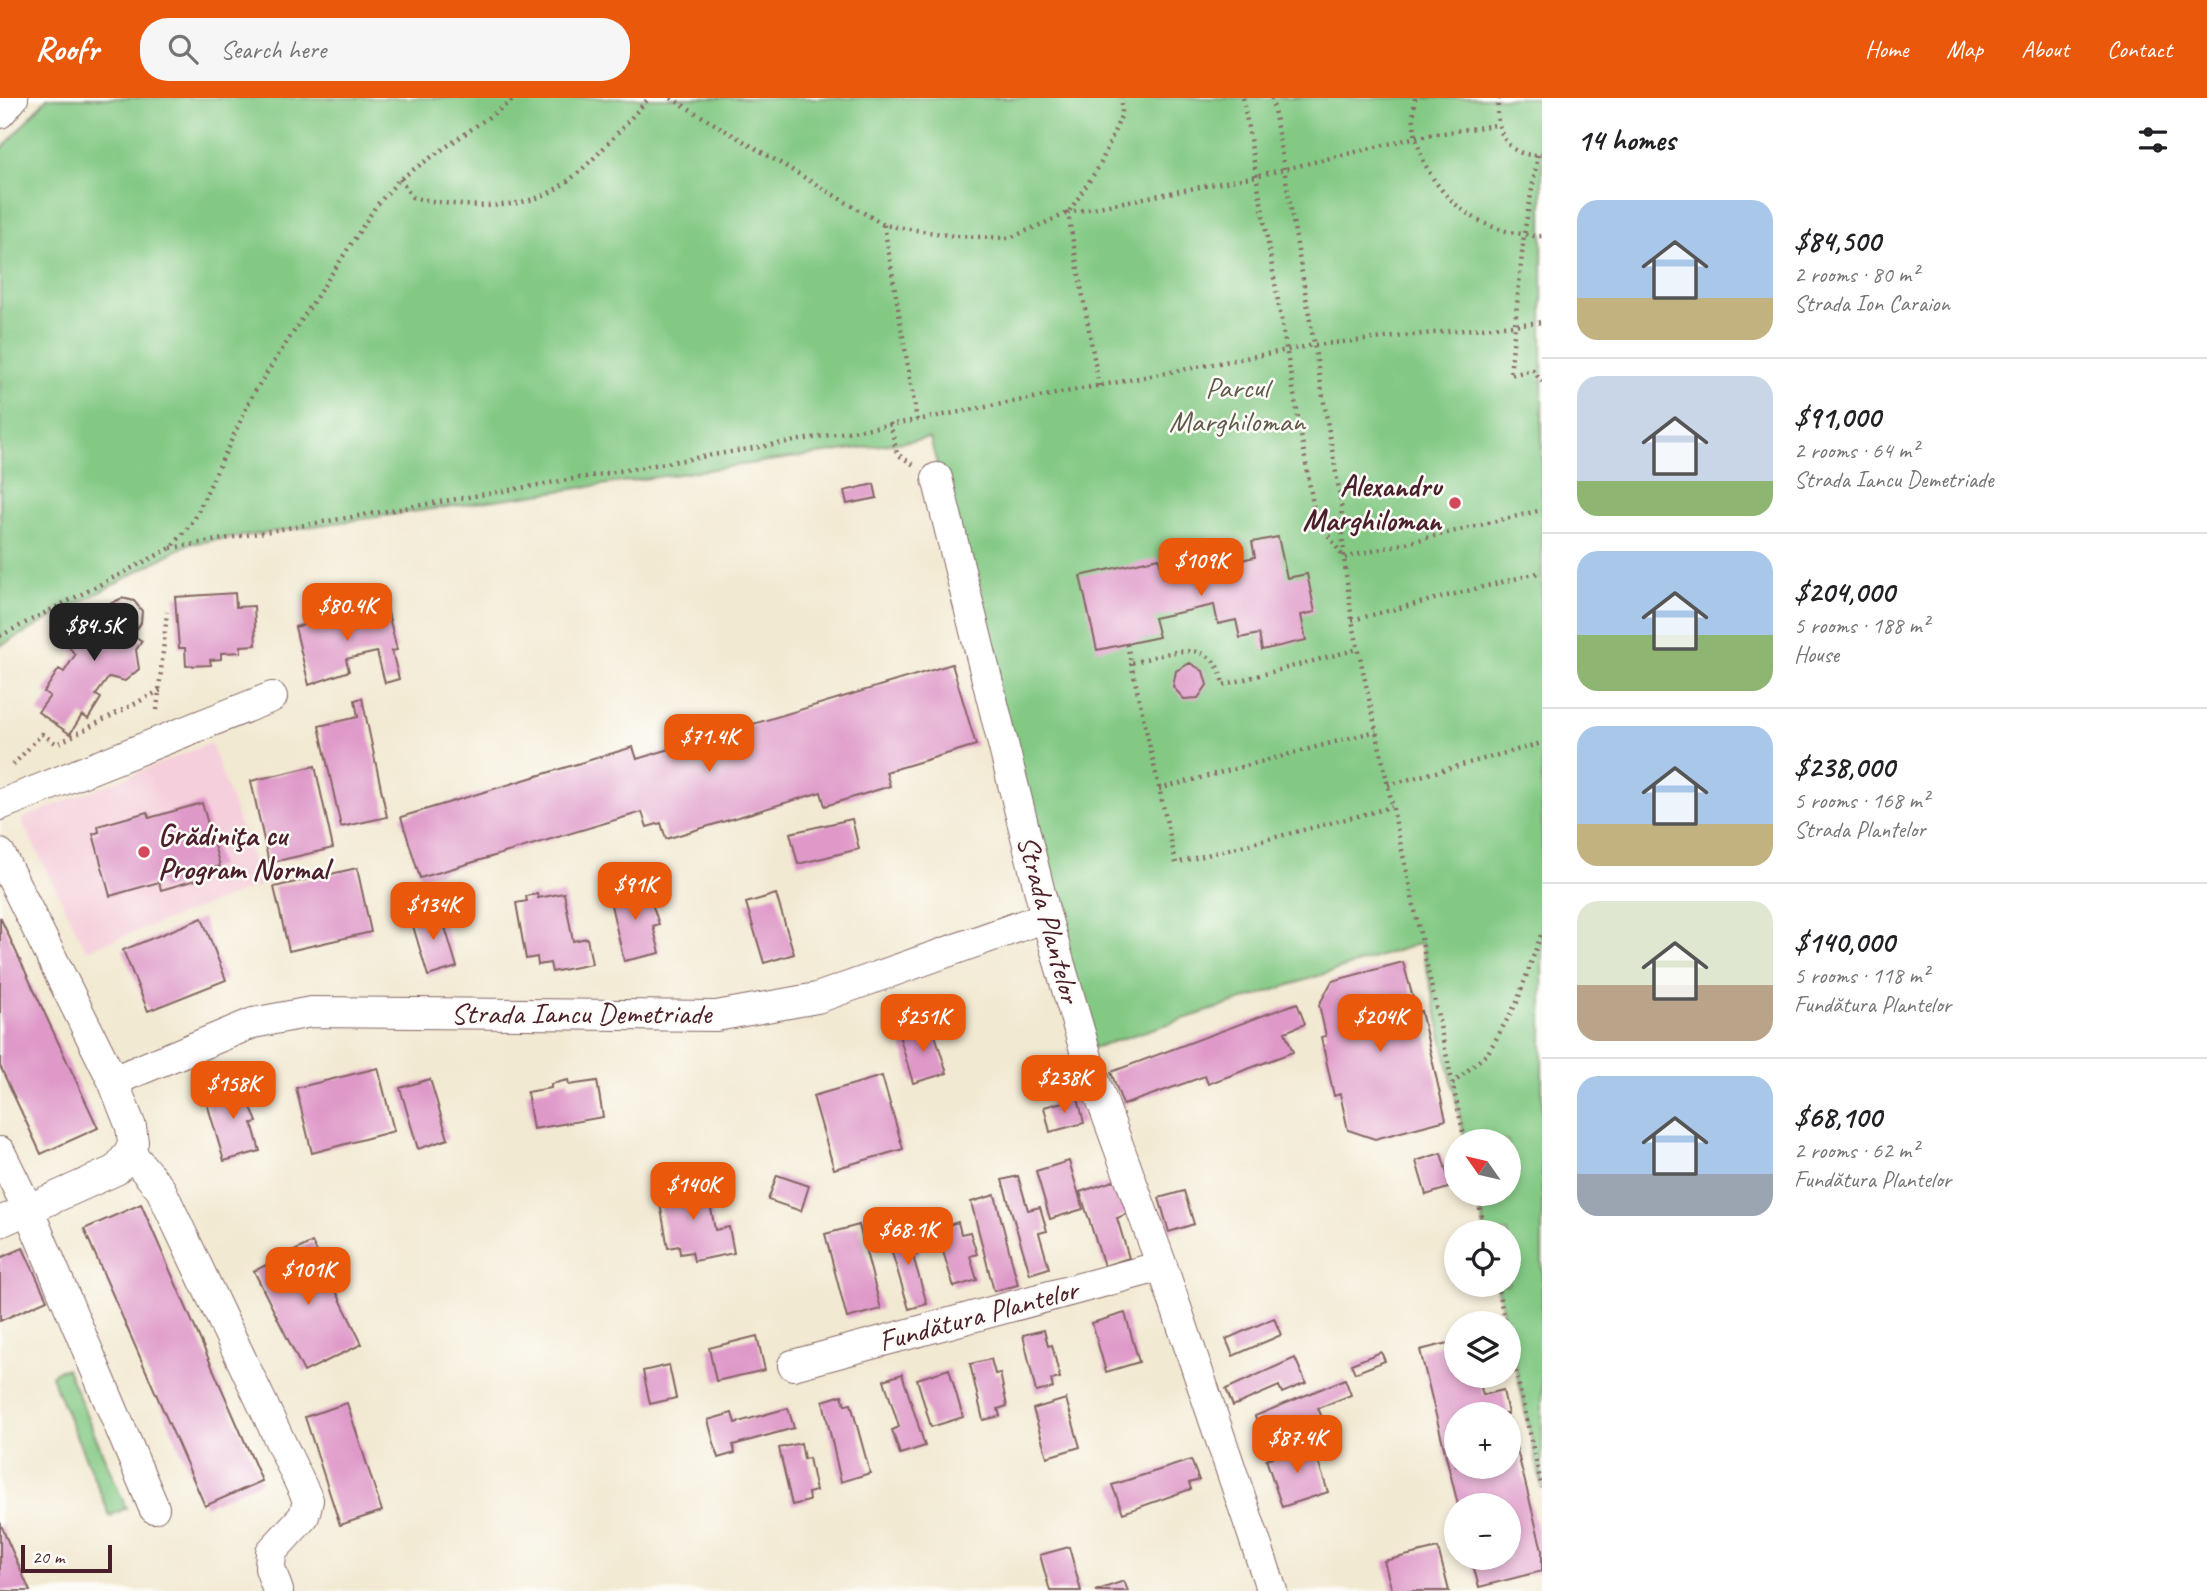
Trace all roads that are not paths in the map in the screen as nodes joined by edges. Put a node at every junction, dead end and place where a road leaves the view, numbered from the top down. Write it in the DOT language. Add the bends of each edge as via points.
graph roads {
  1 [pos="13,98"];
  2 [pos="0,113"];
  3 [pos="936,478"];
  4 [pos="272,697"];
  5 [pos="0,805"];
  6 [pos="0,854"];
  7 [pos="1046,917"];
  8 [pos="113,1081"];
  9 [pos="0,1152"];
  10 [pos="130,1152"];
  11 [pos="29,1209"];
  12 [pos="0,1222"];
  13 [pos="1162,1266"];
  14 [pos="793,1365"];
  15 [pos="154,1508"];
  16 [pos="278,1591"];
  17 [pos="1272,1591"];
  1 -- 2 [label="street"];
  3 -- 7 [label="street, Strada Plantelor"];
  4 -- 5 [label="street"];
  6 -- 8 [label="street"];
  7 -- 8 [label="street, Strada Iancu Demetriade" via="817,998 716,1016 311,1012 253,1023"];
  7 -- 13 [label="street, Strada Plantelor" via="1091,1071"];
  8 -- 10 [label="street" via="131,1127"];
  9 -- 11 [label="street"];
  10 -- 11 [label="street" via="116,1170"];
  10 -- 16 [label="street" via="161,1190 308,1500 304,1516 271,1552 270,1568"];
  11 -- 12 [label="street"];
  11 -- 15 [label="street"];
  13 -- 14 [label="street, Fundătura Plantelor"];
  13 -- 17 [label="street, Strada Plantelor"];
}
